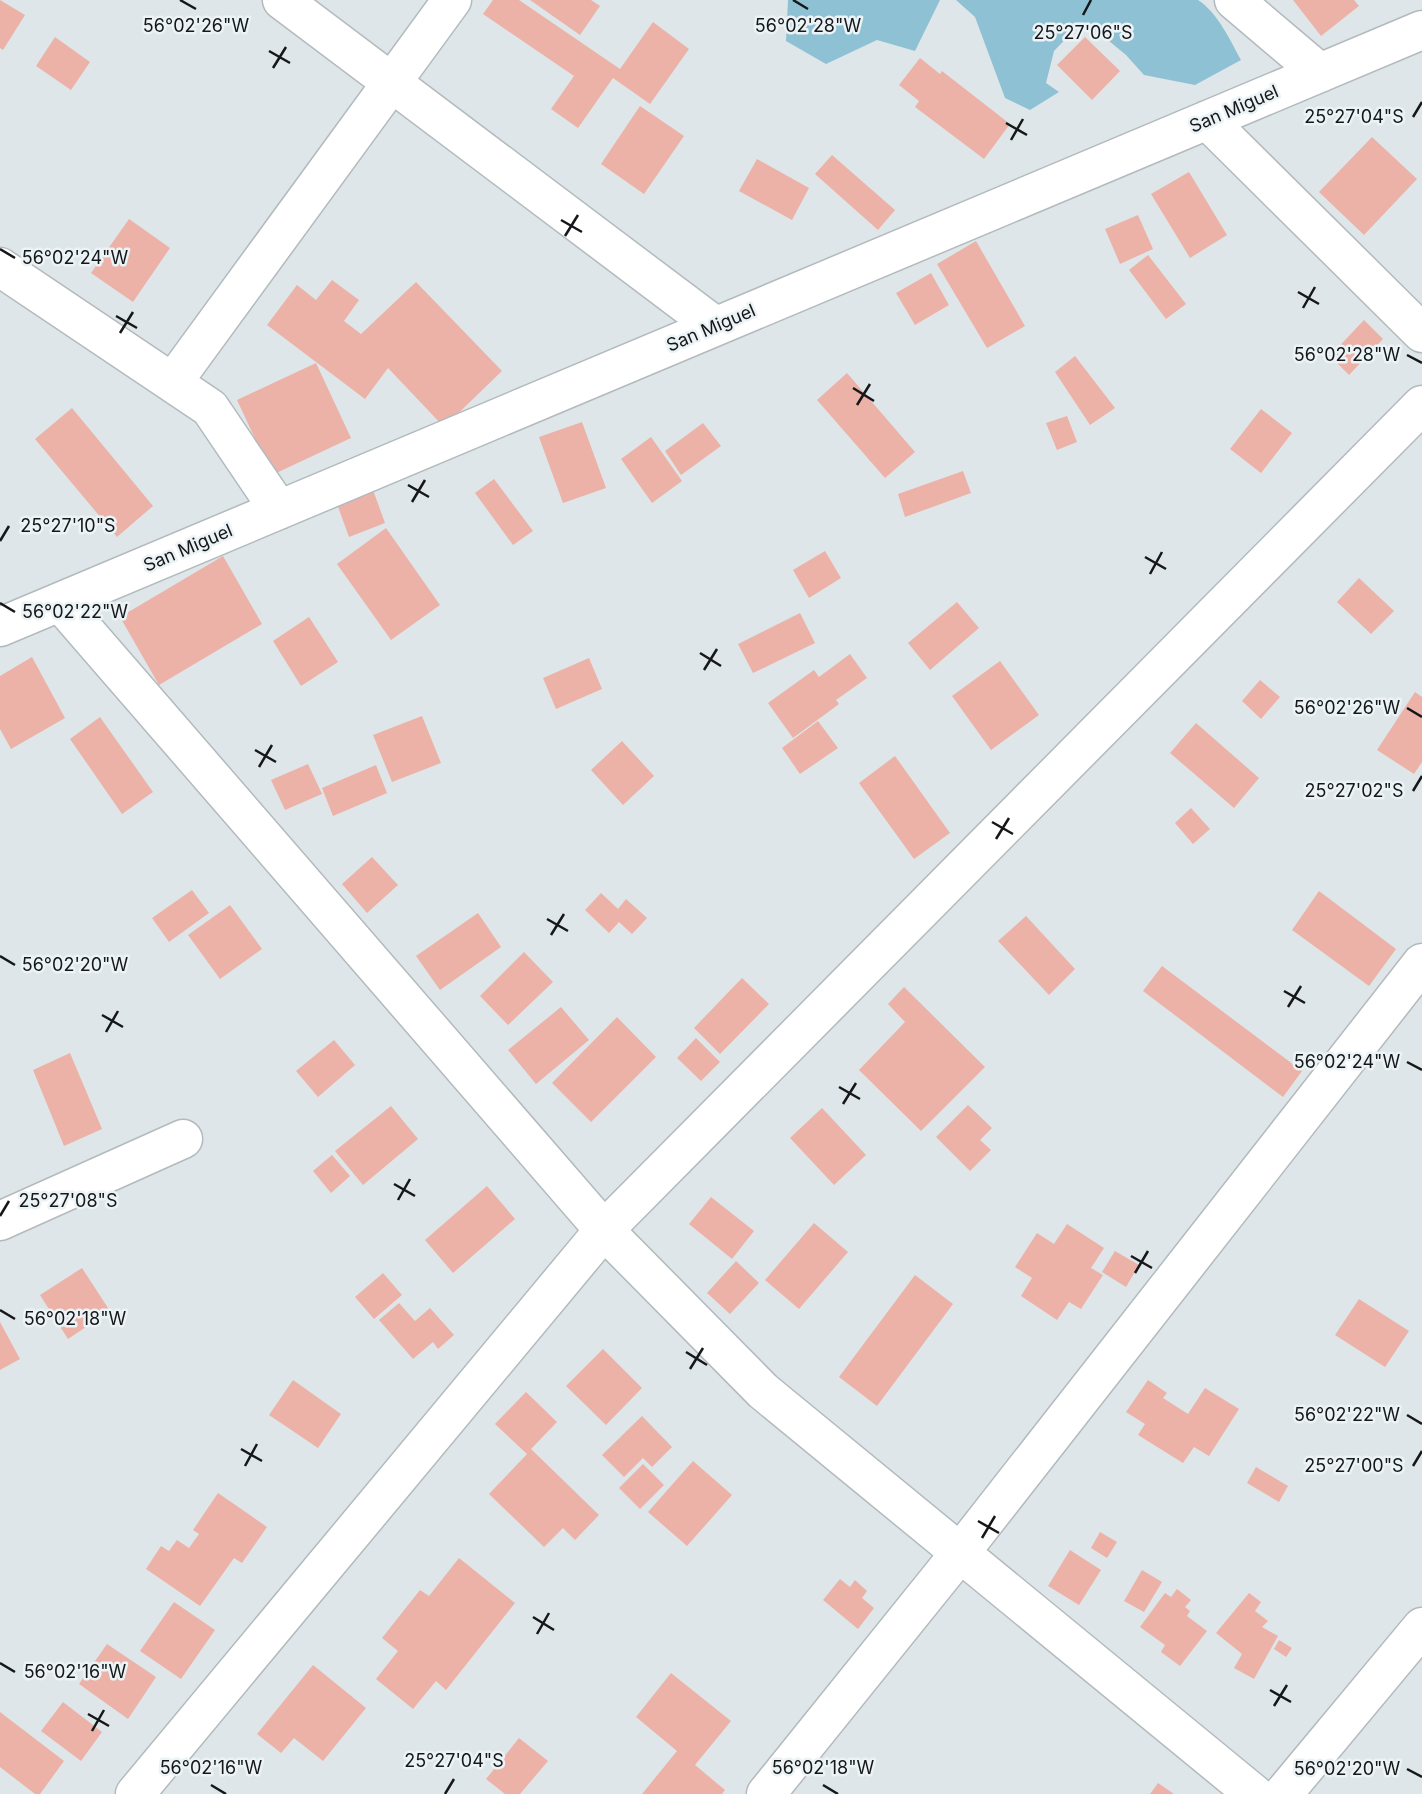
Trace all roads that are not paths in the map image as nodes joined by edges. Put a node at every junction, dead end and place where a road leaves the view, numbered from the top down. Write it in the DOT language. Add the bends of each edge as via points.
graph roads {
  1 [pos="282,0"];
  2 [pos="452,0"];
  3 [pos="1234,0"];
  4 [pos="1422,30"];
  5 [pos="1320,73"];
  6 [pos="391,83"];
  7 [pos="1207,120"];
  8 [pos="0,267"];
  9 [pos="715,326"];
  10 [pos="1422,333"];
  11 [pos="173,382"];
  12 [pos="1422,405"];
  13 [pos="279,510"];
  14 [pos="60,602"];
  15 [pos="0,627"];
  16 [pos="1422,963"];
  17 [pos="183,1139"];
  18 [pos="0,1222"];
  19 [pos="604,1230"];
  20 [pos="960,1553"];
  21 [pos="1422,1627"];
  22 [pos="135,1794"];
  23 [pos="766,1794"];
  24 [pos="1254,1794"];
  25 [pos="1283,1794"];
  1 -- 6 [label="street"];
  2 -- 6 [label="street"];
  3 -- 5 [label="street"];
  4 -- 5 [label="street, San Miguel"];
  5 -- 7 [label="street, San Miguel"];
  6 -- 9 [label="street"];
  6 -- 11 [label="street"];
  7 -- 9 [label="street, San Miguel"];
  7 -- 10 [label="street"];
  8 -- 11 [label="street"];
  9 -- 13 [label="street, San Miguel"];
  11 -- 13 [label="street" via="210,408"];
  12 -- 19 [label="street"];
  13 -- 14 [label="street, San Miguel"];
  14 -- 15 [label="street, San Miguel"];
  14 -- 19 [label="street"];
  16 -- 20 [label="street"];
  17 -- 18 [label="street"];
  19 -- 20 [label="street" via="763,1391"];
  19 -- 22 [label="street"];
  20 -- 23 [label="street"];
  20 -- 24 [label="street"];
  21 -- 25 [label="street"];
}
